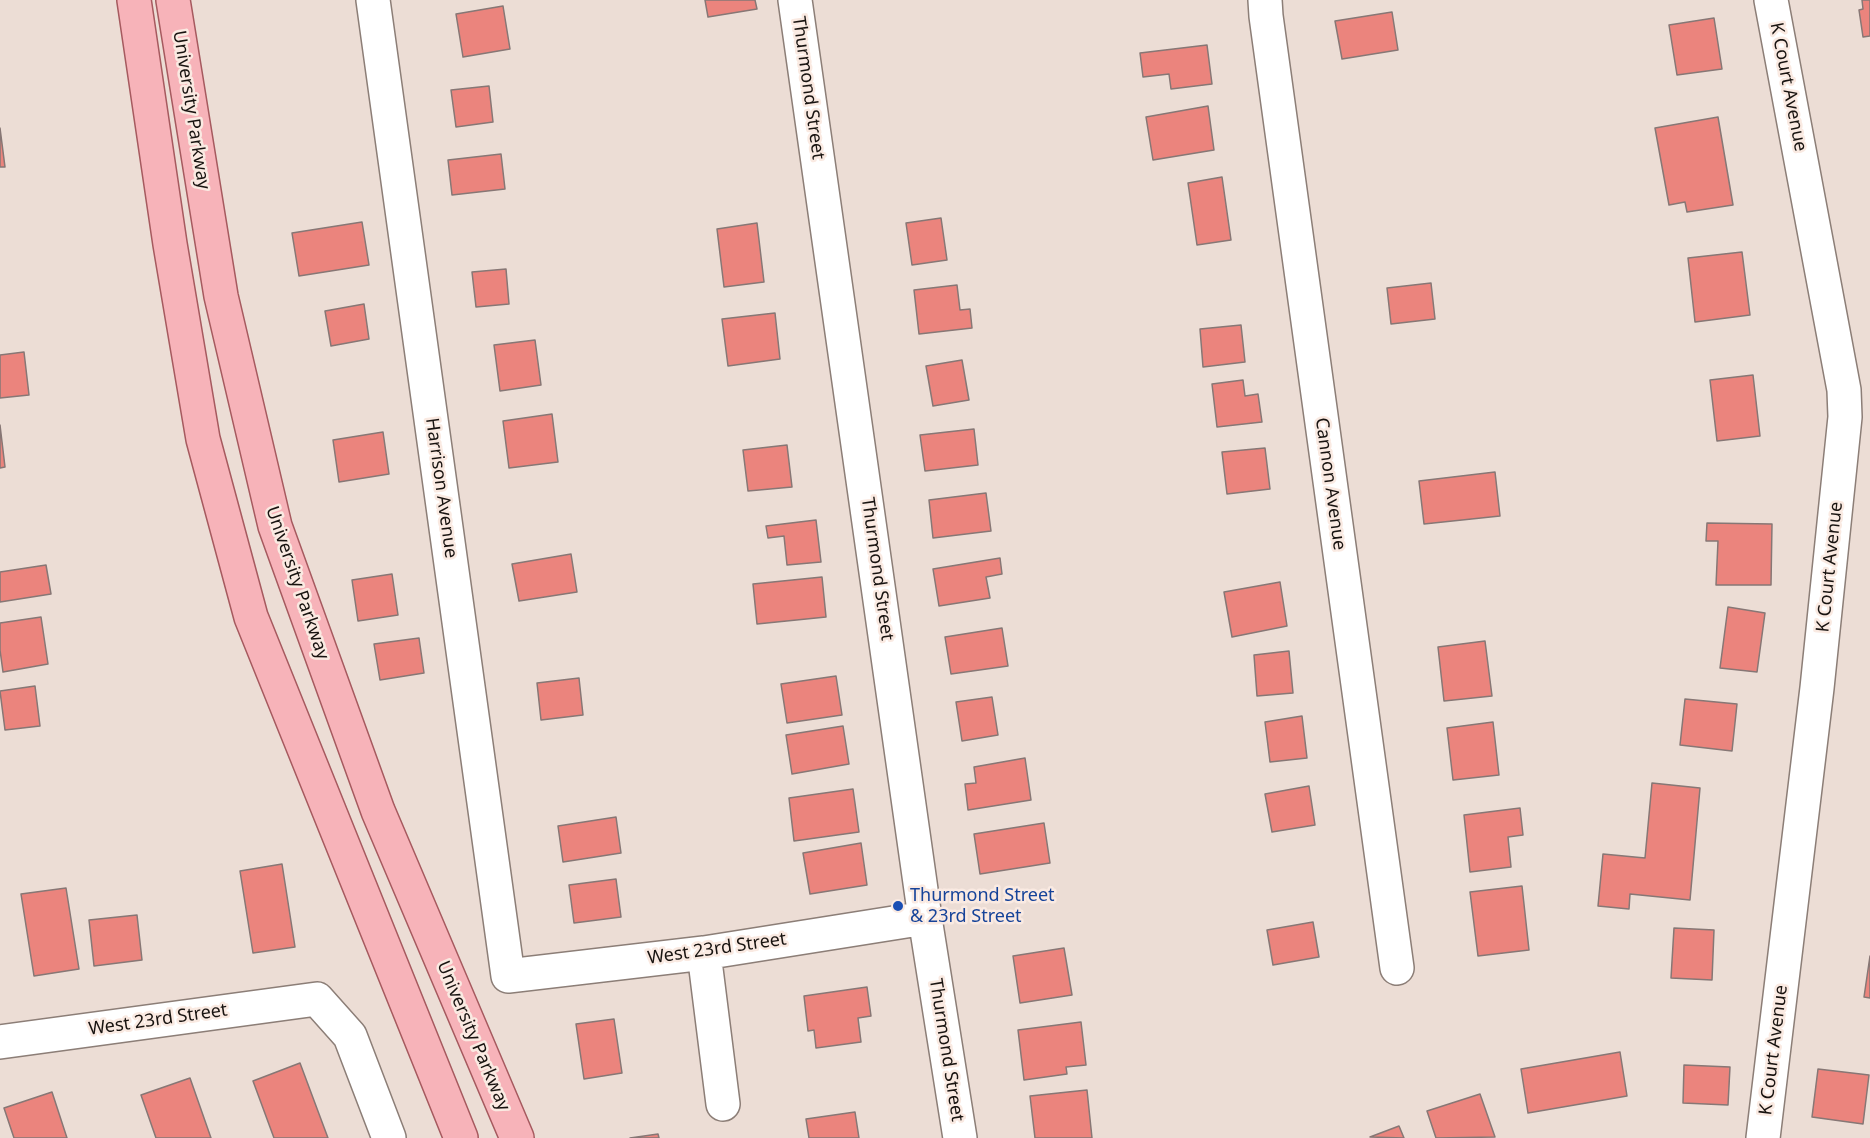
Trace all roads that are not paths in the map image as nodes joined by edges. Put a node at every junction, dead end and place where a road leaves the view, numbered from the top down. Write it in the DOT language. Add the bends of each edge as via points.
graph roads {
  1 [pos="134,0"];
  2 [pos="173,0"];
  3 [pos="373,0"];
  4 [pos="795,0"];
  5 [pos="1265,0"];
  6 [pos="1772,0"];
  7 [pos="925,918"];
  8 [pos="704,952"];
  9 [pos="1397,968"];
  10 [pos="508,976"];
  11 [pos="0,1042"];
  12 [pos="723,1104"];
  13 [pos="389,1138"];
  14 [pos="461,1138"];
  15 [pos="517,1138"];
  16 [pos="960,1138"];
  17 [pos="1763,1138"];
  1 -- 14 [label="main road" via="203,439 251,617"];
  2 -- 15 [label="main road, University Parkway" via="221,296 275,526 378,811"];
  3 -- 10 [label="street, Harrison Avenue"];
  4 -- 7 [label="street, Thurmond Street"];
  5 -- 9 [label="street, Cannon Avenue"];
  6 -- 17 [label="street, K Court Avenue" via="1844,390 1845,417"];
  7 -- 8 [label="street, West 23rd Street"];
  7 -- 16 [label="street, Thurmond Street"];
  8 -- 10 [label="street, West 23rd Street"];
  8 -- 12 [label="street"];
  11 -- 13 [label="street, West 23rd Street" via="317,999 350,1036"];
}
